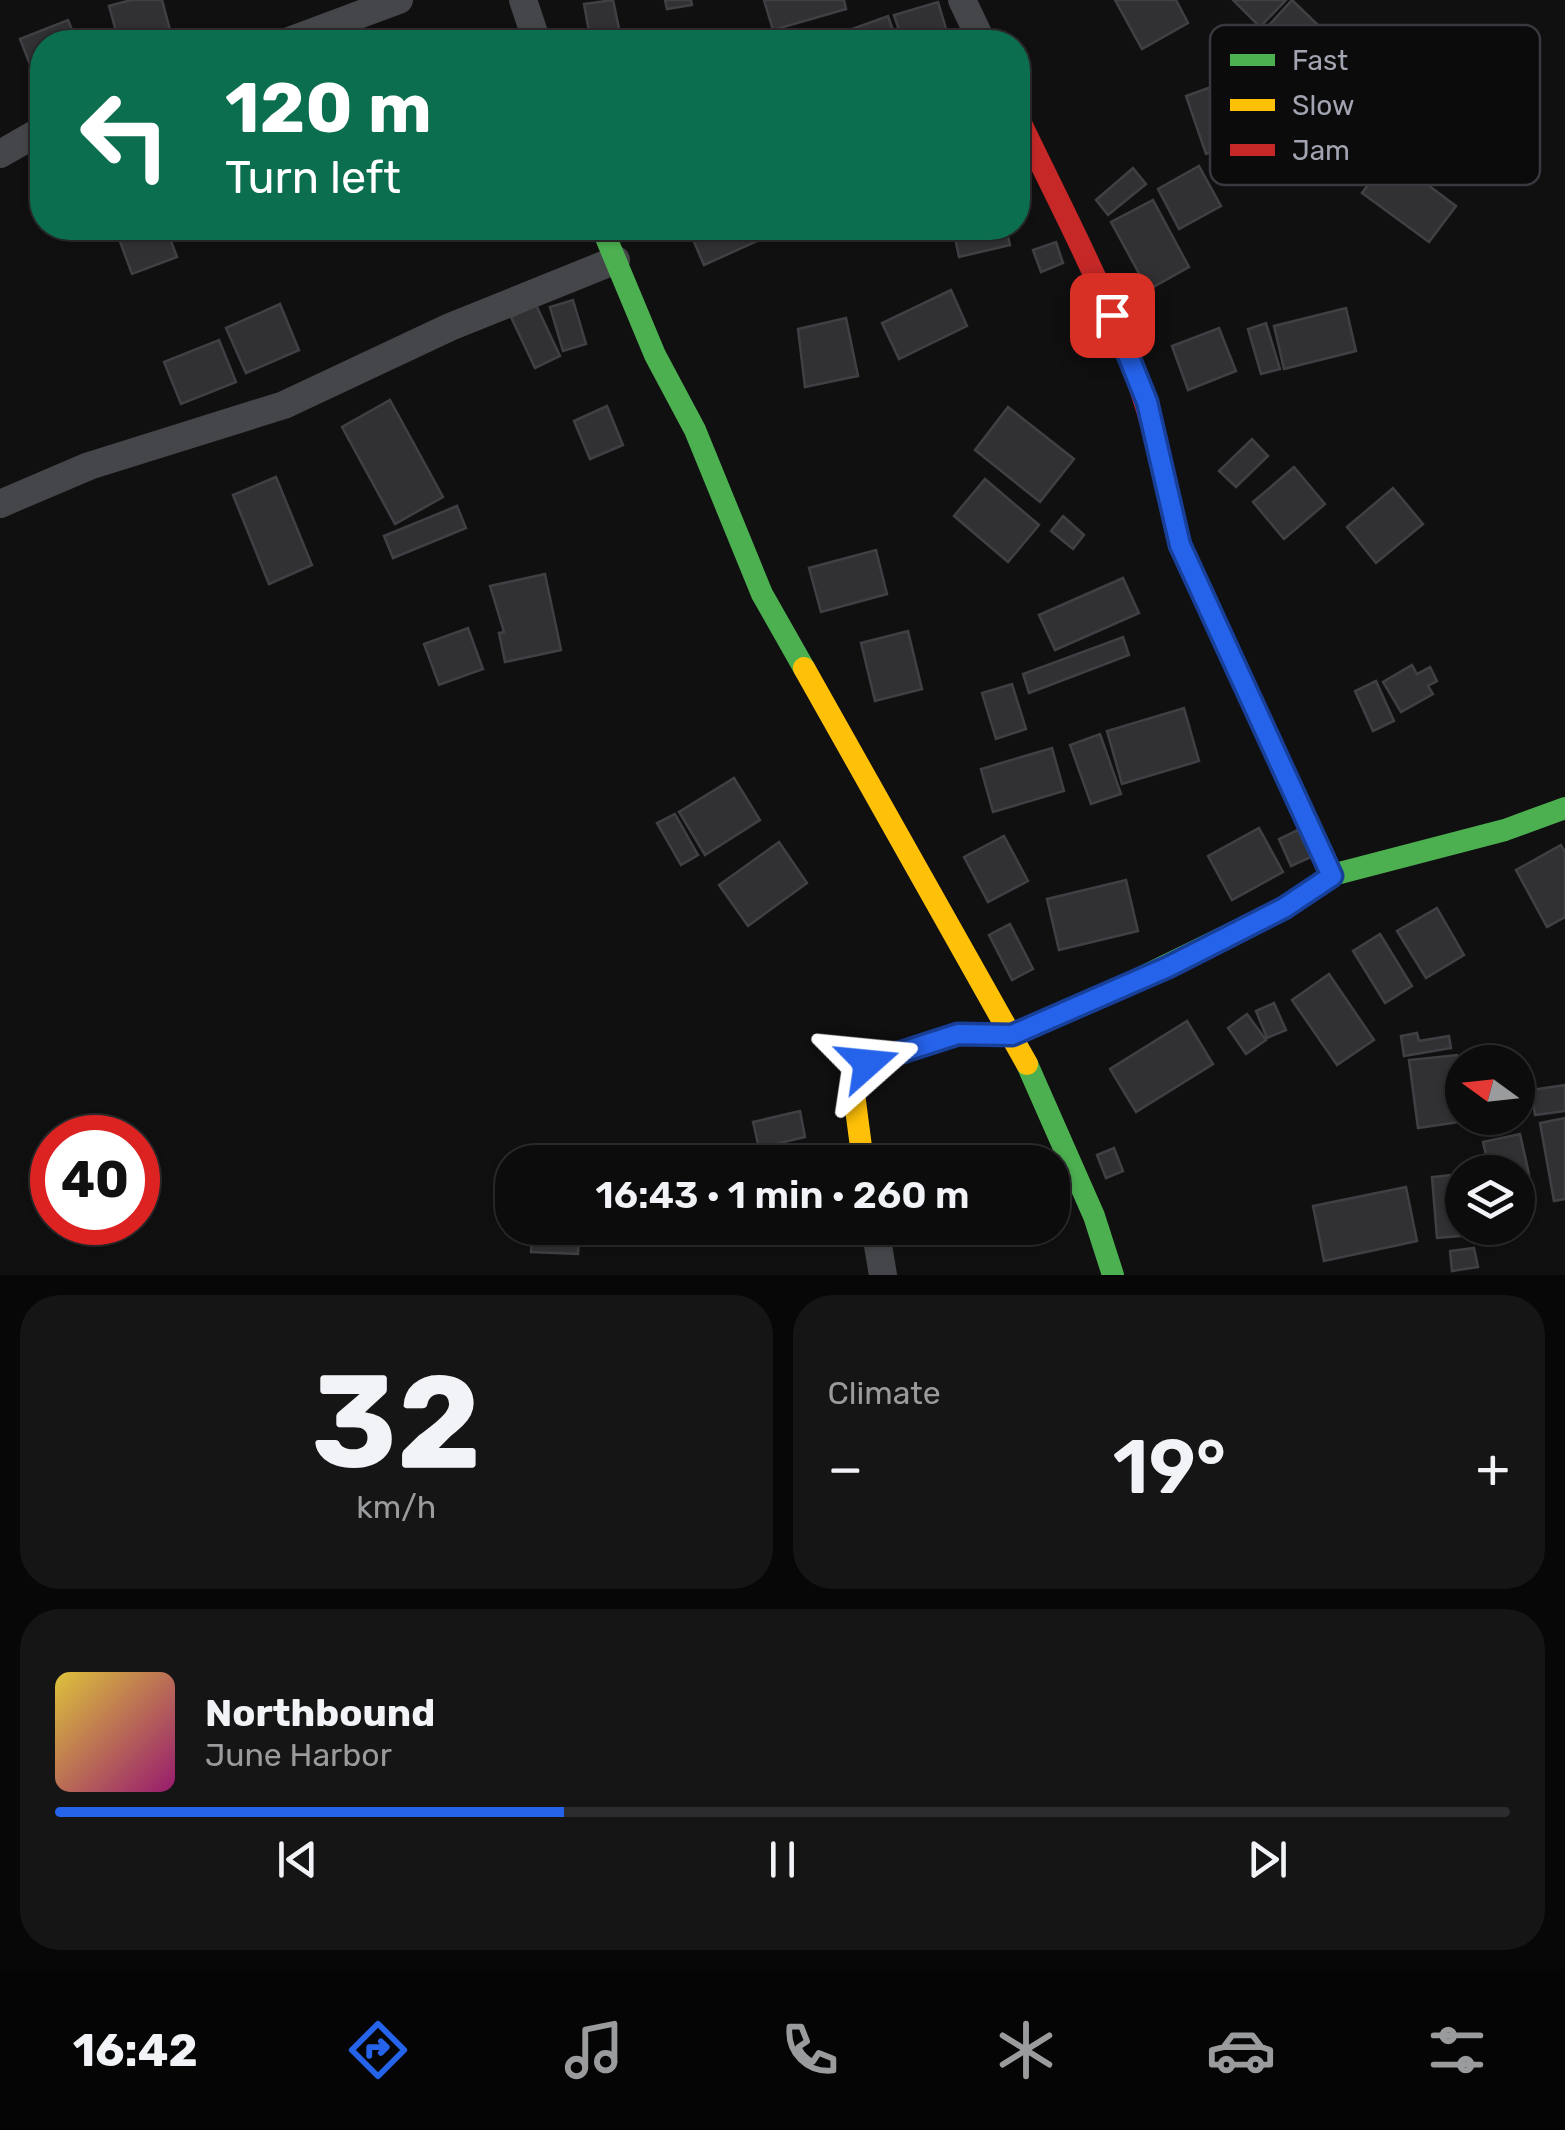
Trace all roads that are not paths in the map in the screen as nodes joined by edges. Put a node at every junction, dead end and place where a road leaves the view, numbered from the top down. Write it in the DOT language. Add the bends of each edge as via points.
graph roads {
  1 [pos="399,0"];
  2 [pos="523,0"];
  3 [pos="962,0"];
  4 [pos="318,30"];
  5 [pos="532,30"];
  6 [pos="976,30"];
  7 [pos="30,137"];
  8 [pos="1030,142"];
  9 [pos="0,154"];
  10 [pos="607,240"];
  11 [pos="616,260"];
  12 [pos="0,504"];
  13 [pos="1565,808"];
  14 [pos="1332,876"];
  15 [pos="1012,1035"];
  16 [pos="861,1145"];
  17 [pos="878,1245"];
  18 [pos="883,1275"];
  19 [pos="1113,1275"];
  1 -- 4 [label="street"];
  2 -- 5 [label="street"];
  3 -- 6 [label="street"];
  7 -- 9 [label="street"];
  8 -- 14 [label="street" via="1147,402 1180,545"];
  10 -- 11 [label="street"];
  11 -- 12 [label="street" via="284,405 89,466"];
  11 -- 15 [label="street" via="762,594"];
  13 -- 14 [label="street"];
  14 -- 15 [label="street" via="1168,967"];
  15 -- 16 [label="street" via="958,1034 868,1063 852,1086"];
  15 -- 19 [label="street" via="1094,1216"];
  17 -- 18 [label="street"];
}
